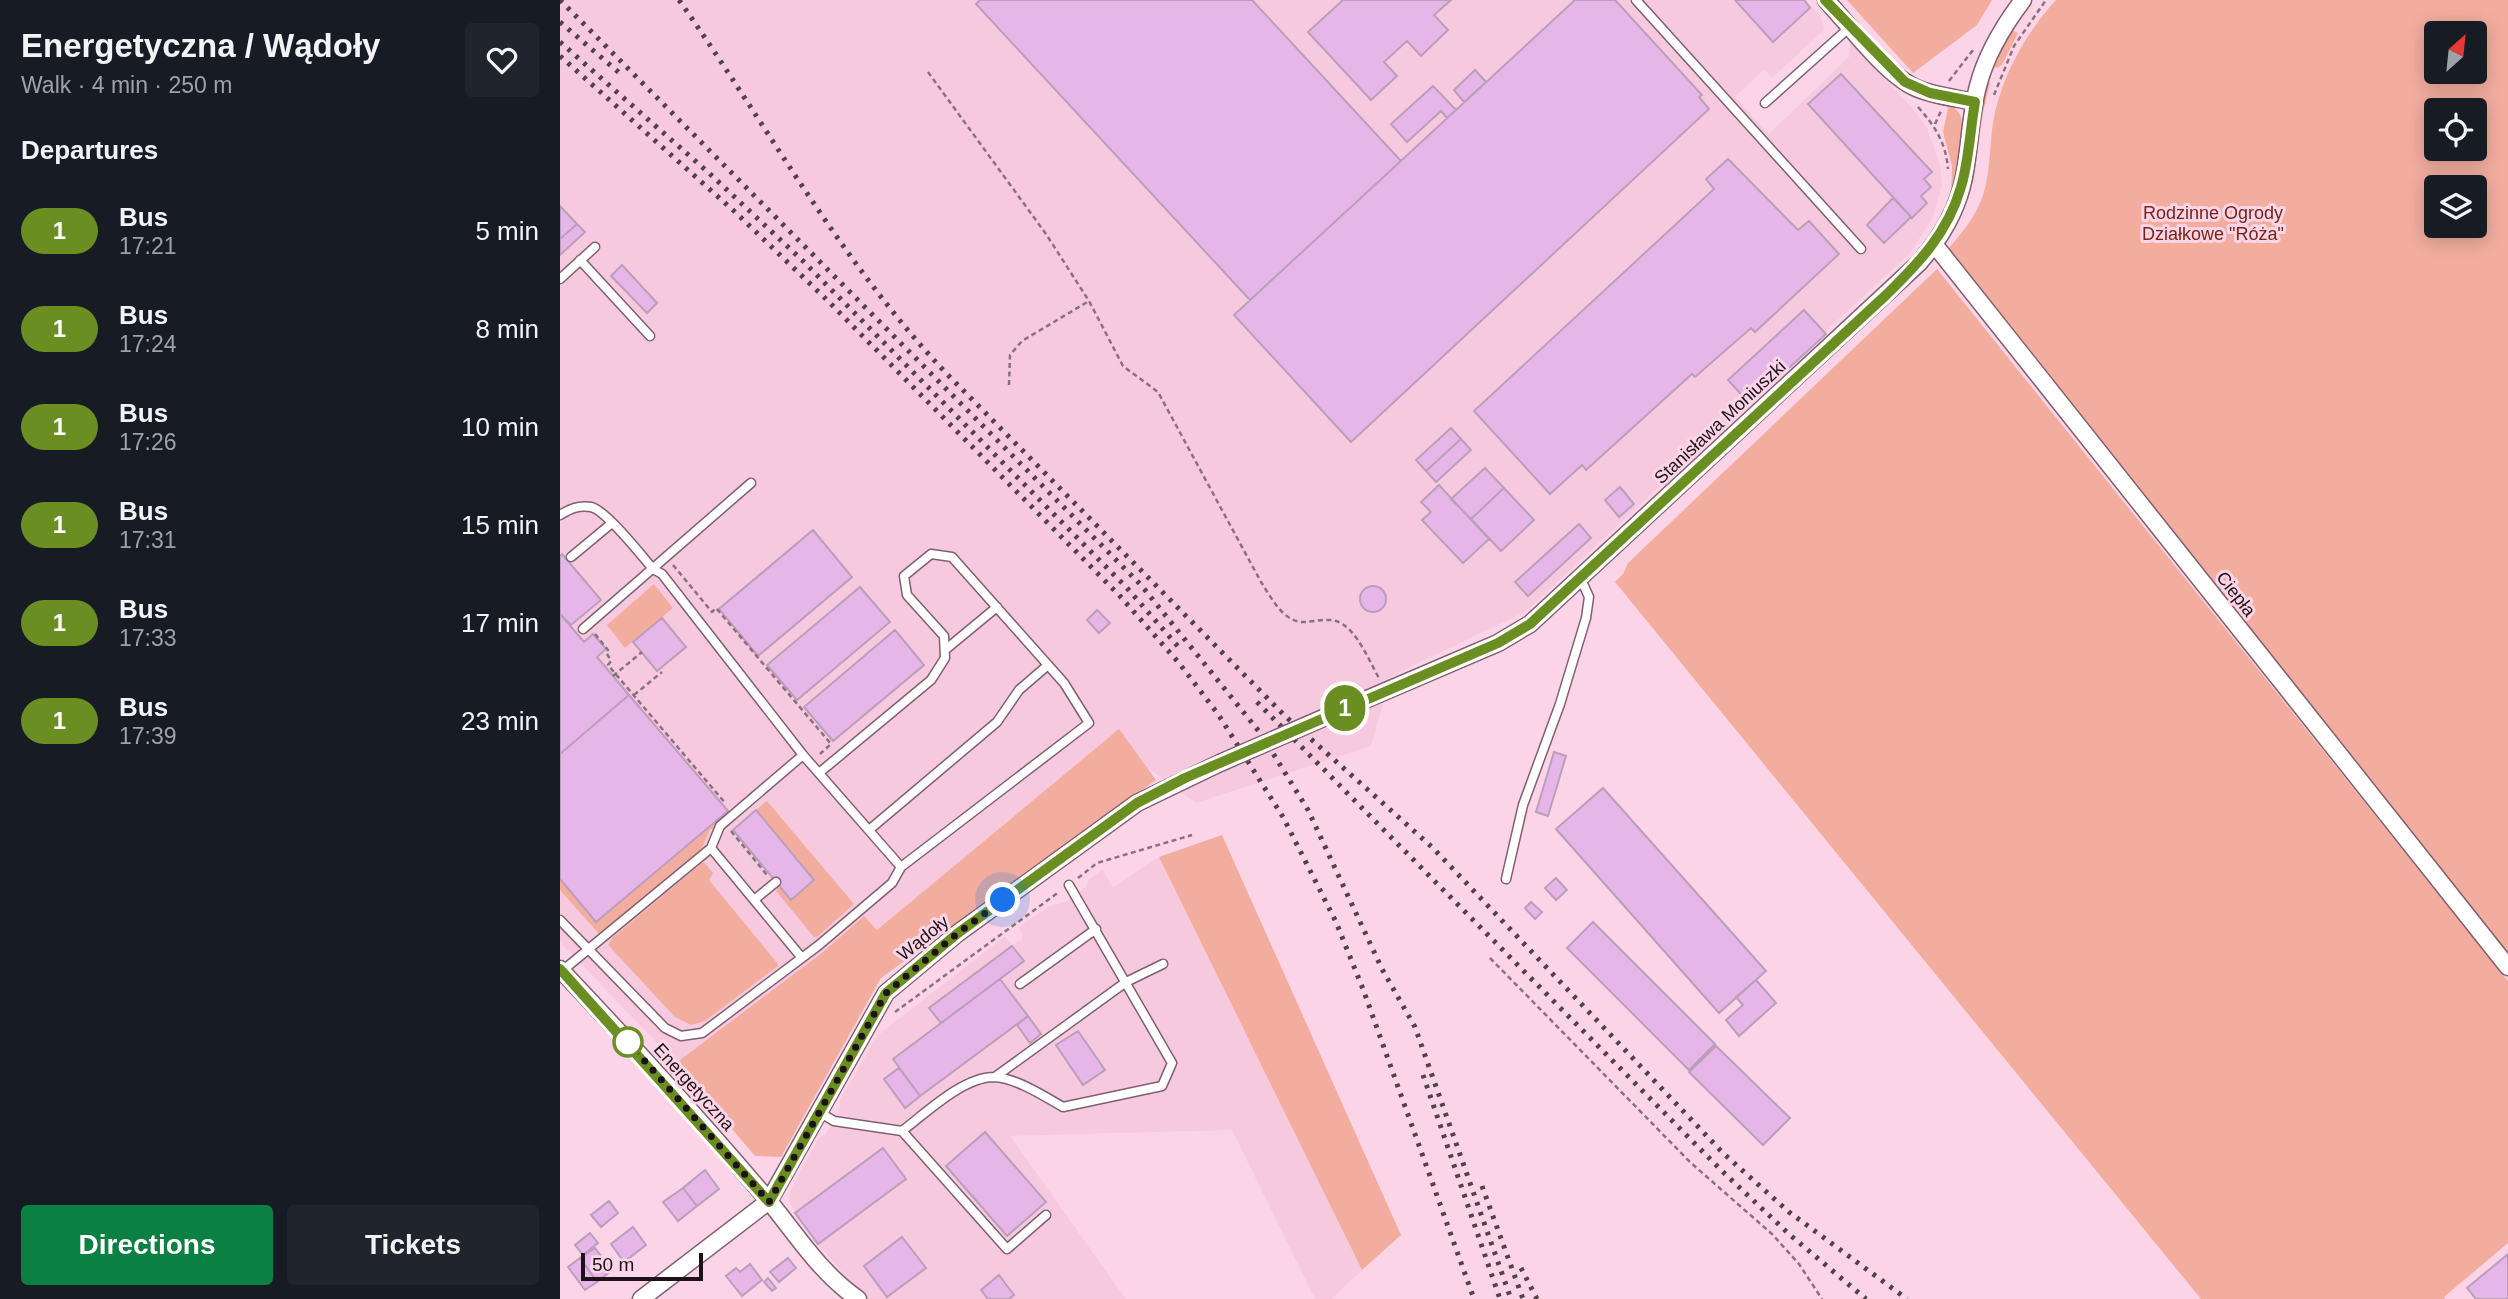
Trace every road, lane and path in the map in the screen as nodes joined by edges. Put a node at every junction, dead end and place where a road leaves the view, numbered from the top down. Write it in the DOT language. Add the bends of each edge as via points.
graph roads {
  1 [pos="1636,0"];
  2 [pos="1826,0"];
  3 [pos="2024,0"];
  4 [pos="2046,0"];
  5 [pos="1850,27"];
  6 [pos="928,72"];
  7 [pos="2001,76"];
  8 [pos="1902,79"];
  9 [pos="1975,102"];
  10 [pos="1765,103"];
  11 [pos="1943,103"];
  12 [pos="1934,125"];
  13 [pos="1948,175"];
  14 [pos="1934,244"];
  15 [pos="595,247"];
  16 [pos="1861,249"];
  17 [pos="580,260"];
  18 [pos="560,279"];
  19 [pos="1089,301"];
  20 [pos="650,336"];
  21 [pos="1009,385"];
  22 [pos="751,483"];
  23 [pos="560,516"];
  24 [pos="612,523"];
  25 [pos="571,557"];
  26 [pos="657,571"];
  27 [pos="1580,578"];
  28 [pos="997,607"];
  29 [pos="600,626"];
  30 [pos="583,629"];
  31 [pos="945,650"];
  32 [pos="642,652"];
  33 [pos="1048,664"];
  34 [pos="662,672"];
  35 [pos="615,675"];
  36 [pos="1384,691"];
  37 [pos="634,695"];
  38 [pos="803,755"];
  39 [pos="810,762"];
  40 [pos="1220,762"];
  41 [pos="819,773"];
  42 [pos="734,814"];
  43 [pos="869,830"];
  44 [pos="1192,835"];
  45 [pos="711,848"];
  46 [pos="901,867"];
  47 [pos="774,879"];
  48 [pos="1506,880"];
  49 [pos="1069,885"];
  50 [pos="754,900"];
  51 [pos="560,920"];
  52 [pos="1096,929"];
  53 [pos="589,950"];
  54 [pos="802,958"];
  55 [pos="1490,958"];
  56 [pos="1163,964"];
  57 [pos="2508,967"];
  58 [pos="561,970"];
  59 [pos="1126,982"];
  60 [pos="1020,985"];
  61 [pos="895,1012"];
  62 [pos="995,1077"];
  63 [pos="820,1112"];
  64 [pos="902,1131"];
  65 [pos="769,1202"];
  66 [pos="1046,1215"];
  67 [pos="642,1299"];
  68 [pos="858,1299"];
  69 [pos="1822,1299"];
  1 -- 16 [label="lane"];
  2 -- 5 [label="street"];
  3 -- 9 [label="street, Stanisława Moniuszki" via="1998,38"];
  4 -- 7 [label="path"];
  5 -- 8 [label="street"];
  5 -- 10 [label="lane"];
  6 -- 19 [label="path"];
  8 -- 9 [label="street" via="1930,93"];
  8 -- 12 [label="path" via="1906,92"];
  9 -- 14 [label="street, Stanisława Moniuszki" via="1961,187"];
  11 -- 12 [label="path"];
  12 -- 13 [label="path" via="1945,149"];
  14 -- 27 [label="street, Stanisława Moniuszki" via="1885,296"];
  14 -- 57 [label="street, Ciepła"];
  15 -- 17 [label="lane"];
  17 -- 18 [label="lane"];
  17 -- 20 [label="lane"];
  19 -- 21 [label="path" via="1022,341 1010,355"];
  19 -- 36 [label="path" via="1124,366 1158,392 1276,604 1290,620 1337,622 1351,632"];
  22 -- 26 [label="lane"];
  23 -- 24 [label="lane" via="572,507 593,507"];
  24 -- 25 [label="lane"];
  24 -- 26 [label="lane"];
  26 -- 30 [label="lane"];
  26 -- 38 [label="lane"];
  26 -- 39 [label="path" via="672,565 712,612 716,608 831,744"];
  27 -- 36 [label="street, Stanisława Moniuszki" via="1530,624 1498,643"];
  27 -- 48 [label="lane" via="1589,597 1586,618 1523,805"];
  28 -- 31 [label="lane"];
  28 -- 31 [label="lane" via="952,557 931,554 922,561 904,576 907,595 944,636"];
  28 -- 33 [label="lane"];
  29 -- 35 [label="path" via="593,632 608,650 608,665"];
  31 -- 41 [label="lane" via="932,680"];
  32 -- 35 [label="path"];
  33 -- 43 [label="lane" via="1019,690 997,722"];
  33 -- 46 [label="lane" via="1089,723"];
  34 -- 37 [label="path"];
  35 -- 37 [label="path"];
  36 -- 40 [label="street, Stanisława Moniuszki, bridge"];
  37 -- 42 [label="path"];
  38 -- 39 [label="lane"];
  38 -- 42 [label="lane"];
  39 -- 41 [label="lane"];
  40 -- 63 [label="street, Wądoły" via="1137,803 958,933 886,993"];
  41 -- 43 [label="lane"];
  42 -- 45 [label="lane" via="720,826"];
  42 -- 47 [label="path" via="741,821 730,830"];
  43 -- 46 [label="lane"];
  44 -- 49 [label="path" via="1097,863"];
  45 -- 50 [label="lane"];
  45 -- 53 [label="lane"];
  46 -- 54 [label="lane" via="892,884"];
  47 -- 50 [label="lane"];
  49 -- 52 [label="lane"];
  49 -- 61 [label="path"];
  50 -- 54 [label="lane"];
  51 -- 53 [label="lane"];
  52 -- 59 [label="lane"];
  52 -- 60 [label="lane"];
  53 -- 54 [label="lane" via="665,1028 681,1036 702,1034"];
  53 -- 58 [label="lane"];
  55 -- 69 [label="path" via="1691,1163 1772,1234"];
  56 -- 59 [label="lane"];
  58 -- 65 [label="street, Energetyczna"];
  59 -- 62 [label="lane"];
  59 -- 62 [label="lane" via="1172,1063 1162,1086 1063,1107 1029,1088"];
  62 -- 64 [label="lane" via="970,1082"];
  63 -- 64 [label="lane" via="834,1121"];
  63 -- 65 [label="street, Wądoły"];
  64 -- 66 [label="lane" via="1007,1249"];
  65 -- 67 [label="street, Wądoły"];
  65 -- 68 [label="street" via="817,1264"];
}
